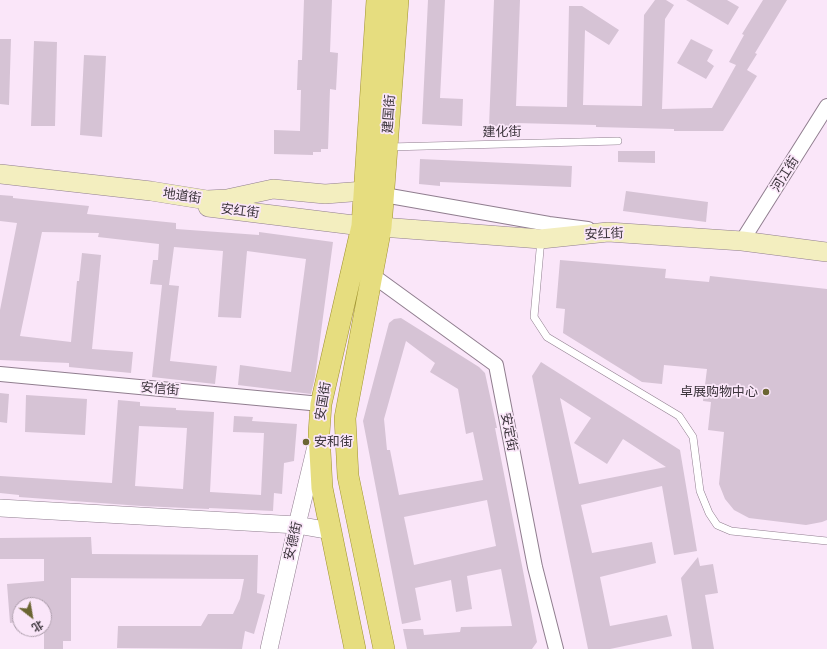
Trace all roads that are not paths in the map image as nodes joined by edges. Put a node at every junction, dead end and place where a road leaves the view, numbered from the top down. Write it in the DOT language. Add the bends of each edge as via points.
graph roads {
  1 [pos="377,0"];
  2 [pos="398,0"];
  3 [pos="827,106"];
  4 [pos="618,141"];
  5 [pos="387,147"];
  6 [pos="0,174"];
  7 [pos="0,182"];
  8 [pos="364,191"];
  9 [pos="384,195"];
  10 [pos="371,227"];
  11 [pos="608,232"];
  12 [pos="541,239"];
  13 [pos="742,241"];
  14 [pos="827,252"];
  15 [pos="372,276"];
  16 [pos="0,374"];
  17 [pos="321,404"];
  18 [pos="319,433"];
  19 [pos="0,508"];
  20 [pos="297,525"];
  21 [pos="331,531"];
  22 [pos="827,541"];
  23 [pos="270,649"];
  24 [pos="355,649"];
  25 [pos="384,649"];
  26 [pos="556,649"];
  1 -- 8 [label="main road, 建国街"];
  2 -- 5 [label="main road, 建国街"];
  3 -- 13 [label="street, 河江街"];
  4 -- 5 [label="lane, 建化街"];
  5 -- 9 [label="main road, 建国街"];
  6 -- 8 [label="main road, 地道街" via="152,191 207,200 227,199 273,189 325,194"];
  7 -- 10 [label="main road, 安红街"];
  8 -- 10 [label="main road, 建国街"];
  9 -- 10 [label="main road, 建国街"];
  9 -- 11 [label="street"];
  10 -- 12 [label="main road, 安红街"];
  10 -- 15 [label="main road, 安国街"];
  10 -- 17 [label="main road, 安国街"];
  11 -- 12 [label="main road, 安红街"];
  11 -- 13 [label="main road, 安红街"];
  12 -- 22 [label="lane" via="534,317 547,337 679,416 692,437 700,491 717,525 731,531"];
  13 -- 14 [label="main road, 安红街"];
  15 -- 25 [label="main road, 安国街" via="345,418 348,476"];
  15 -- 26 [label="street, 安定街" via="496,365 534,567"];
  16 -- 17 [label="street, 安信街"];
  17 -- 18 [label="main road, 安国街"];
  18 -- 20 [label="street, 安德街"];
  18 -- 21 [label="main road, 安国街" via="322,488"];
  19 -- 20 [label="street"];
  20 -- 21 [label="street"];
  20 -- 23 [label="street, 安德街"];
  21 -- 24 [label="main road, 安国街"];
}
